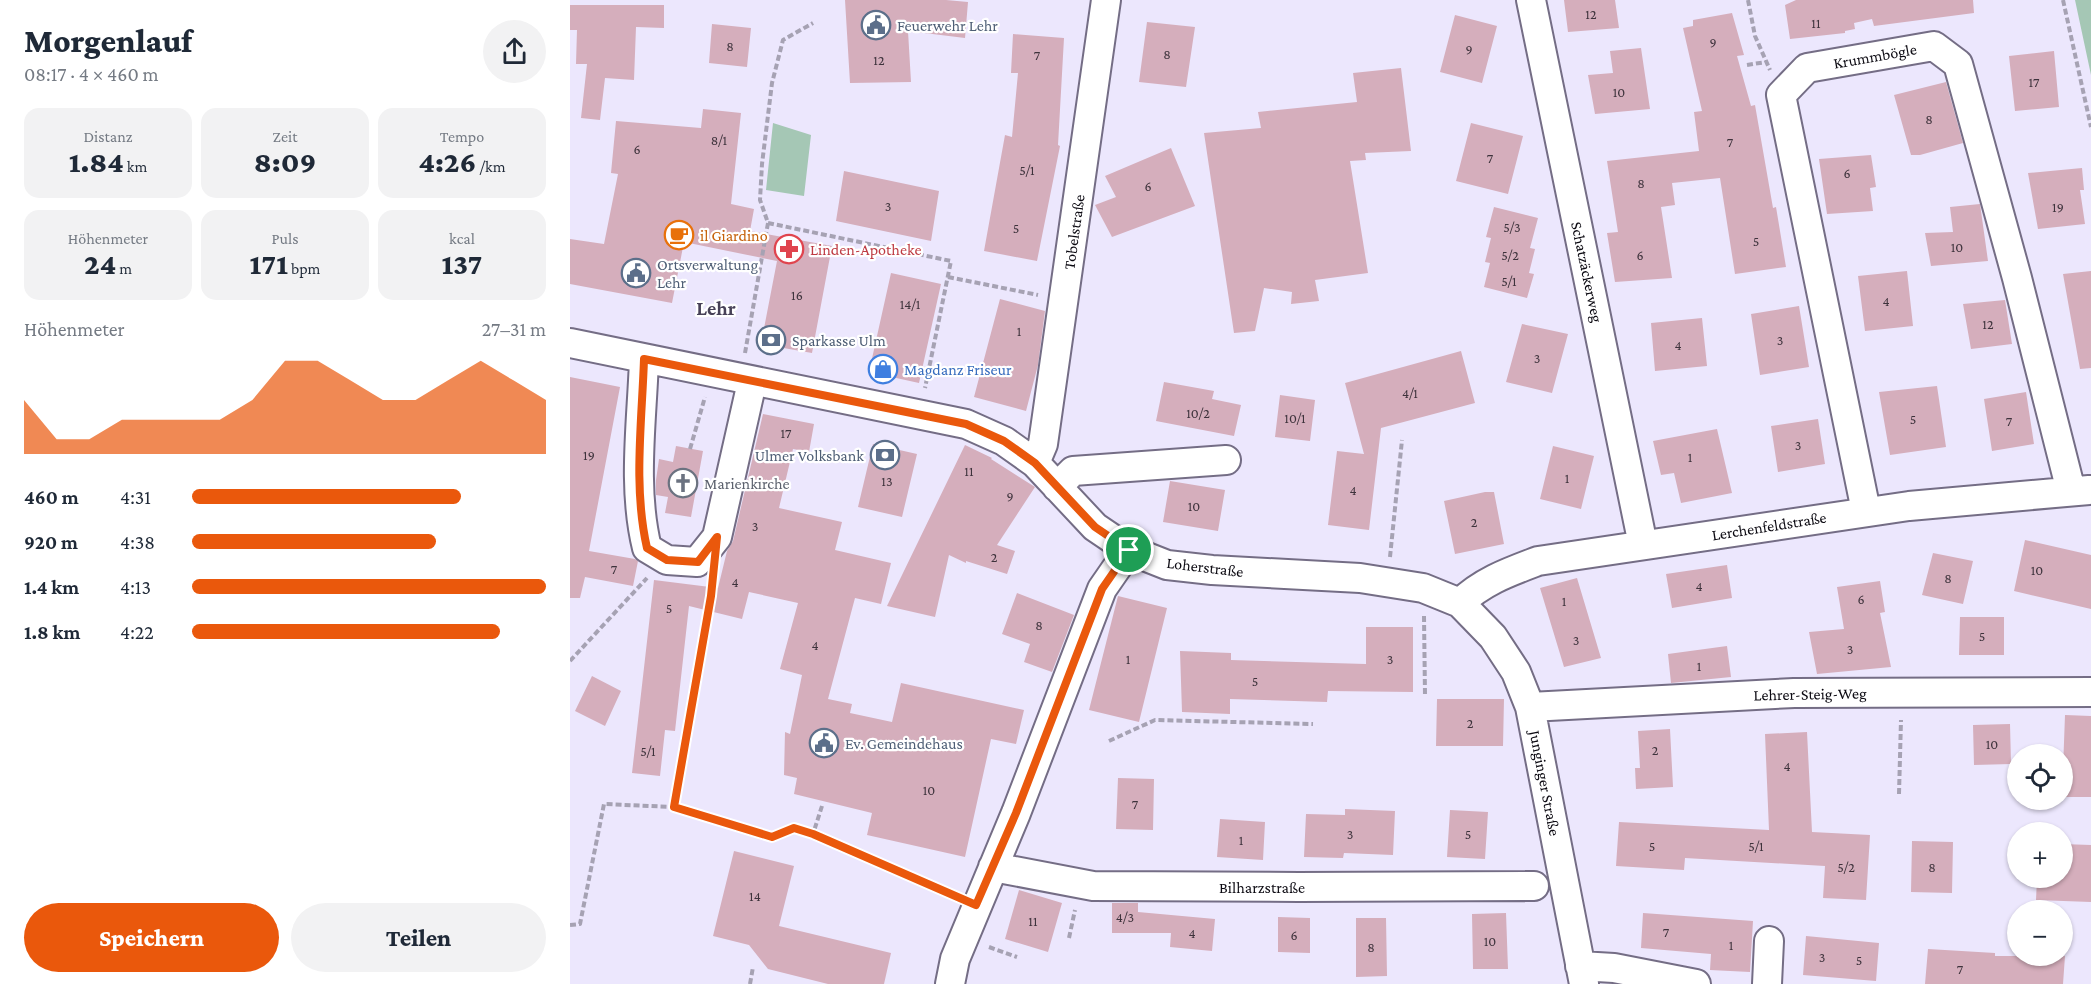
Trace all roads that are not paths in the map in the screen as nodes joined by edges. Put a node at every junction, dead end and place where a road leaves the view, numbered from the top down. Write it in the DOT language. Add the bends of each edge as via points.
graph roads {
  1 [pos="1106,0"];
  2 [pos="1531,0"];
  3 [pos="570,343"];
  4 [pos="644,359"];
  5 [pos="753,382"];
  6 [pos="1226,459"];
  7 [pos="1035,463"];
  8 [pos="1057,487"];
  9 [pos="2081,491"];
  10 [pos="1866,511"];
  11 [pos="1642,545"];
  12 [pos="1129,550"];
  13 [pos="1460,603"];
  14 [pos="2091,692"];
  15 [pos="1530,707"];
  16 [pos="993,867"];
  17 [pos="1534,886"];
  18 [pos="1769,941"];
  19 [pos="1582,975"];
  20 [pos="950,984"];
  21 [pos="1696,984"];
  22 [pos="1767,984"];
  1 -- 7 [label="street, Tobelstraße" via="1042,444"];
  2 -- 11 [label="street, Schatzäckerweg"];
  3 -- 4 [label="street, Loherstraße"];
  4 -- 5 [label="street, Loherstraße"];
  4 -- 5 [label="street" via="641,523 647,548 667,560 698,562 717,537"];
  5 -- 7 [label="street, Loherstraße" via="966,424 1004,441"];
  6 -- 8 [label="street" via="1073,471"];
  7 -- 8 [label="street, Loherstraße"];
  8 -- 12 [label="street, Loherstraße" via="1095,527"];
  9 -- 10 [label="street, Lerchenfeldstraße"];
  9 -- 10 [label="street, Krummbögle" via="1958,64 1934,46 1807,68 1781,95"];
  10 -- 11 [label="street, Lerchenfeldstraße"];
  11 -- 13 [label="street, Lerchenfeldstraße" via="1538,561 1494,578"];
  12 -- 13 [label="street, Loherstraße" via="1167,564 1200,569 1387,582 1423,588"];
  12 -- 16 [label="street" via="1102,589"];
  13 -- 15 [label="street, Junginger Straße" via="1494,637 1516,672"];
  14 -- 15 [label="street, Lehrer-Steig-Weg" via="1794,693"];
  15 -- 19 [label="street, Junginger Straße"];
  16 -- 17 [label="street, Bilharzstraße" via="1093,886"];
  16 -- 20 [label="street" via="955,959"];
  18 -- 22 [label="street"];
  19 -- 21 [label="street" via="1614,968"];
}
